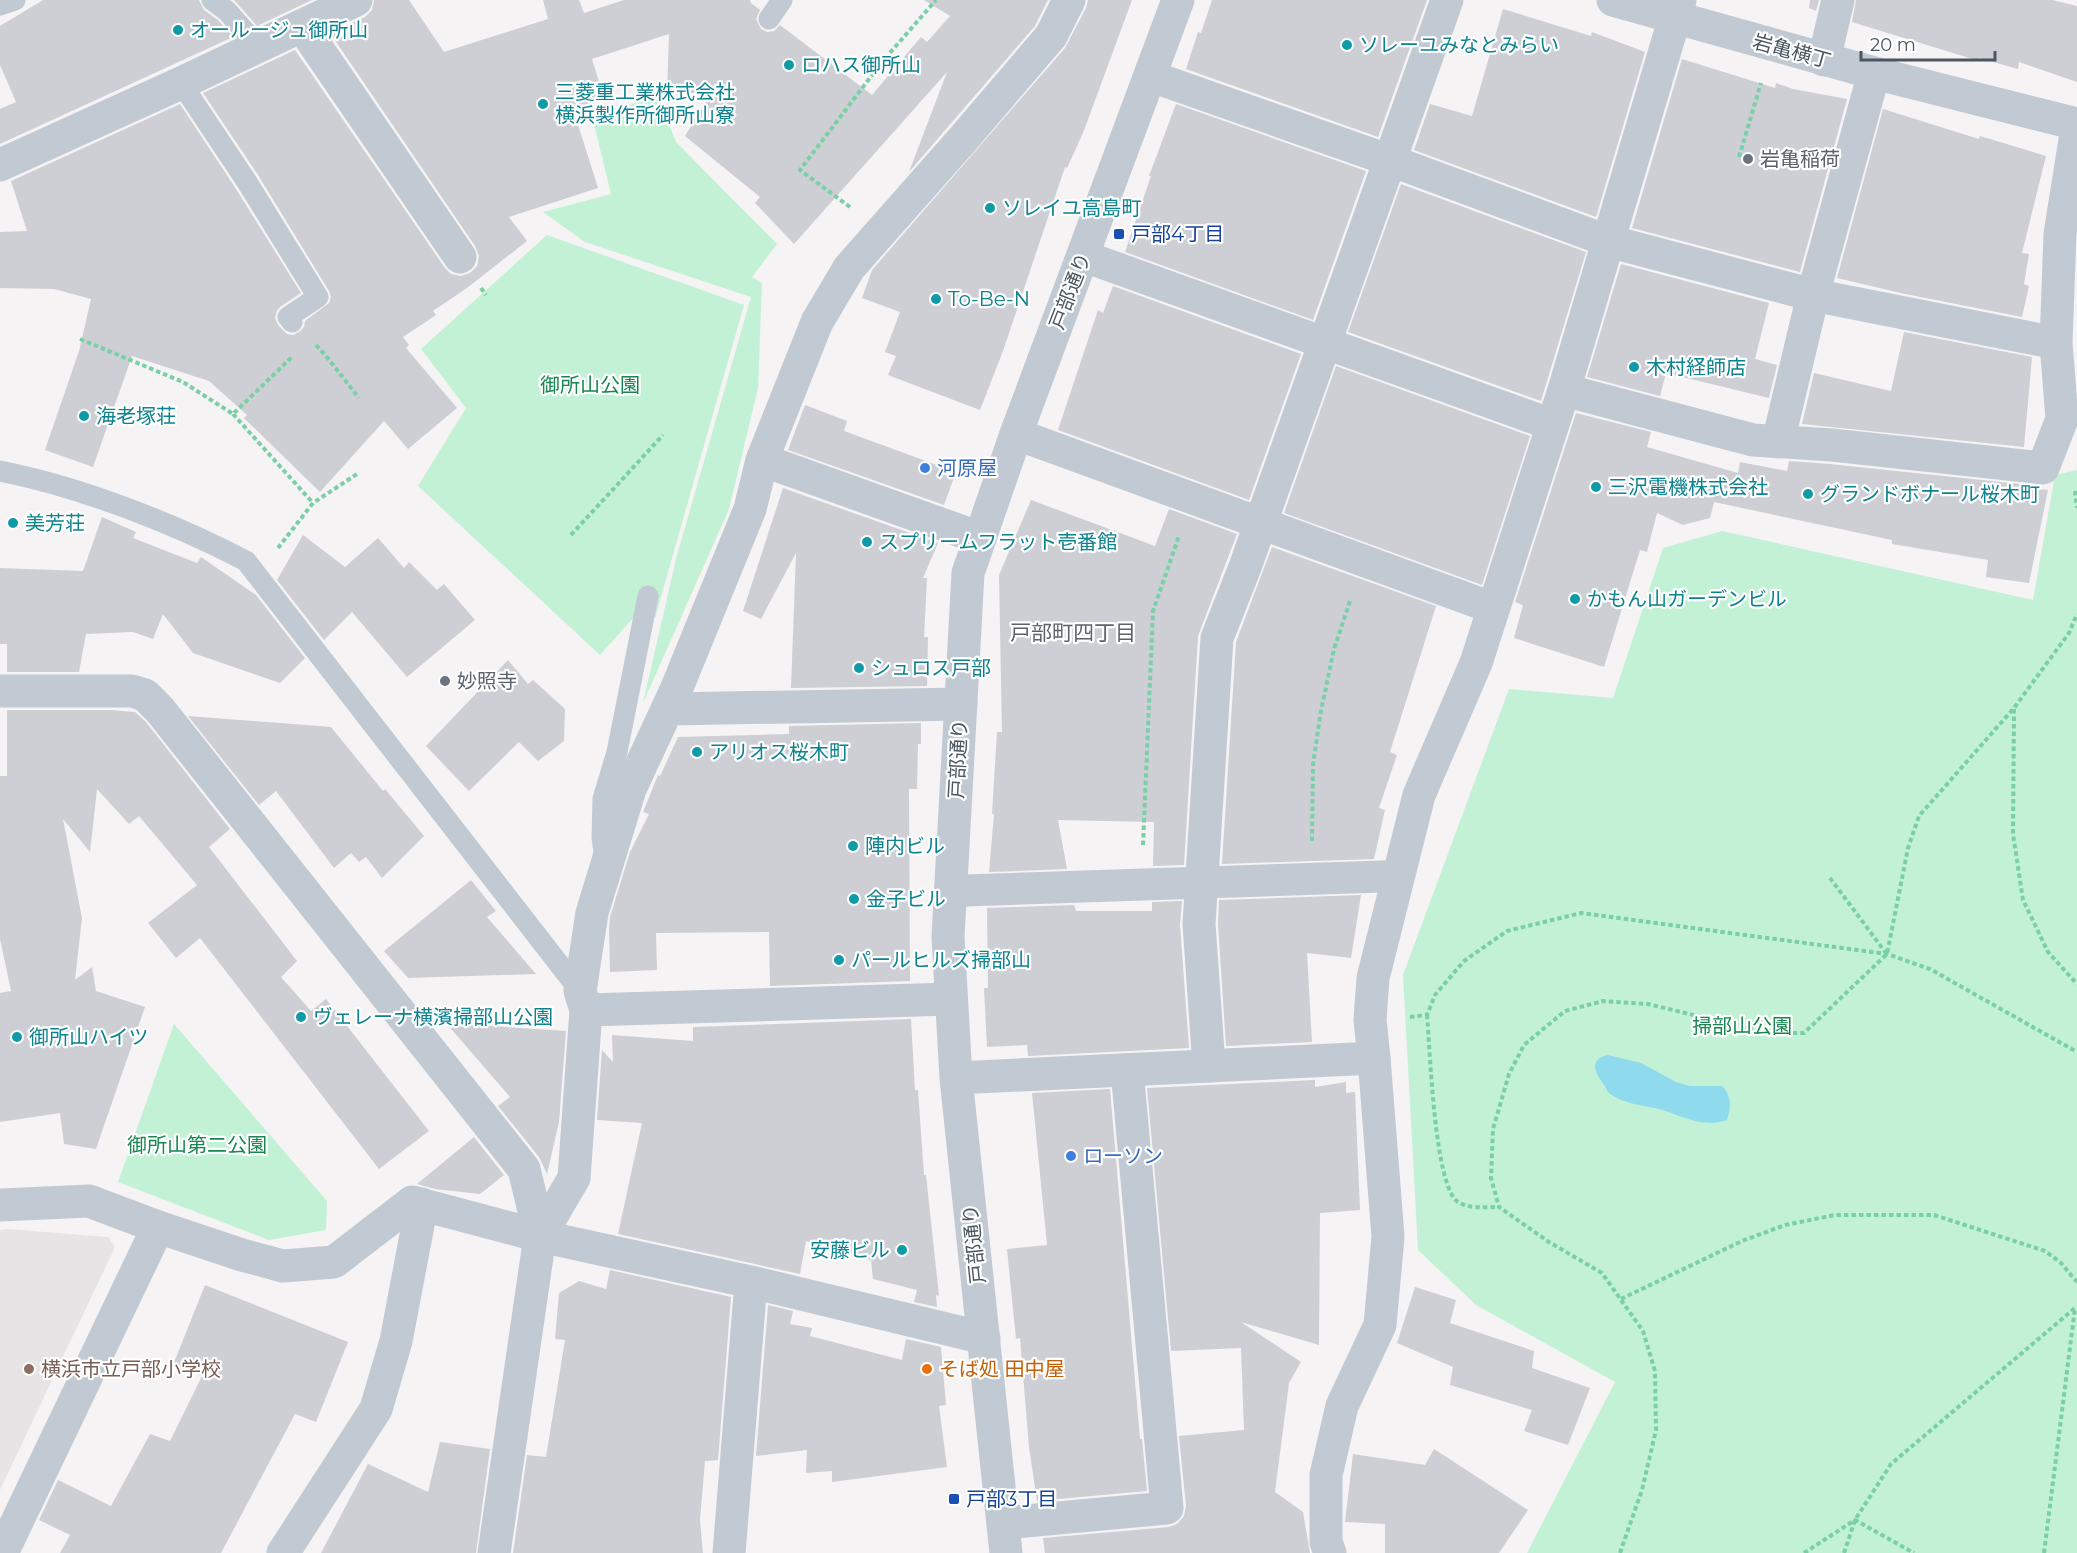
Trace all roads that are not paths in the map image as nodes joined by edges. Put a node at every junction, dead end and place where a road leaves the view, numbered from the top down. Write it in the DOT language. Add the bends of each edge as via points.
graph roads {
  1 [pos="15,0"];
  2 [pos="212,0"];
  3 [pos="356,0"];
  4 [pos="782,0"];
  5 [pos="1069,0"];
  6 [pos="1178,0"];
  7 [pos="1447,0"];
  8 [pos="1613,0"];
  9 [pos="1838,0"];
  10 [pos="0,5"];
  11 [pos="1678,9"];
  12 [pos="769,19"];
  13 [pos="302,26"];
  14 [pos="258,46"];
  15 [pos="1824,60"];
  16 [pos="1874,73"];
  17 [pos="1150,76"];
  18 [pos="181,83"];
  19 [pos="2077,126"];
  20 [pos="1389,160"];
  21 [pos="0,165"];
  22 [pos="1608,241"];
  23 [pos="1083,256"];
  24 [pos="460,257"];
  25 [pos="1813,295"];
  26 [pos="292,322"];
  27 [pos="1324,343"];
  28 [pos="2056,343"];
  29 [pos="1564,390"];
  30 [pos="2070,424"];
  31 [pos="1553,425"];
  32 [pos="1016,434"];
  33 [pos="1778,442"];
  34 [pos="762,460"];
  35 [pos="0,471"];
  36 [pos="1260,522"];
  37 [pos="980,538"];
  38 [pos="648,596"];
  39 [pos="1493,608"];
  40 [pos="0,690"];
  41 [pos="961,704"];
  42 [pos="668,709"];
  43 [pos="607,865"];
  44 [pos="1397,876"];
  45 [pos="1201,883"];
  46 [pos="950,891"];
  47 [pos="951,999"];
  48 [pos="583,1000"];
  49 [pos="1374,1058"];
  50 [pos="1209,1066"];
  51 [pos="1127,1070"];
  52 [pos="956,1078"];
  53 [pos="422,1204"];
  54 [pos="0,1205"];
  55 [pos="158,1227"];
  56 [pos="540,1236"];
  57 [pos="751,1282"];
  58 [pos="984,1338"];
  59 [pos="1005,1538"];
  60 [pos="2,1553"];
  61 [pos="283,1553"];
  62 [pos="494,1553"];
  63 [pos="729,1553"];
  64 [pos="1330,1553"];
  1 -- 10 [label="lane"];
  2 -- 14 [label="lane"];
  3 -- 13 [label="street"];
  4 -- 12 [label="lane"];
  5 -- 34 [label="street" via="1051,36 849,268 817,322"];
  6 -- 17 [label="street, 戸部通り"];
  7 -- 20 [label="street"];
  8 -- 11 [label="street, 岩亀横丁"];
  9 -- 15 [label="street"];
  11 -- 15 [label="street, 岩亀横丁"];
  11 -- 22 [label="street"];
  13 -- 14 [label="street"];
  13 -- 24 [label="street"];
  14 -- 18 [label="street"];
  15 -- 16 [label="street, 岩亀横丁"];
  16 -- 19 [label="street, 岩亀横丁"];
  16 -- 25 [label="street"];
  17 -- 20 [label="street"];
  17 -- 23 [label="street, 戸部通り"];
  18 -- 21 [label="street"];
  18 -- 26 [label="lane" via="318,297 288,317"];
  19 -- 28 [label="street" via="2060,234"];
  20 -- 22 [label="street"];
  20 -- 27 [label="street"];
  22 -- 25 [label="street"];
  22 -- 29 [label="street"];
  23 -- 27 [label="street"];
  23 -- 32 [label="street, 戸部通り"];
  25 -- 28 [label="street"];
  25 -- 33 [label="street"];
  27 -- 31 [label="street"];
  27 -- 36 [label="street"];
  28 -- 30 [label="street"];
  29 -- 31 [label="street"];
  29 -- 33 [label="street" via="1752,440"];
  30 -- 33 [label="street" via="2043,468"];
  31 -- 39 [label="street"];
  32 -- 36 [label="street"];
  32 -- 37 [label="street, 戸部通り"];
  34 -- 37 [label="street"];
  34 -- 42 [label="street" via="750,509"];
  35 -- 48 [label="lane" via="111,503 246,561"];
  36 -- 39 [label="street"];
  36 -- 45 [label="street" via="1217,638"];
  37 -- 41 [label="street, 戸部通り" via="968,573"];
  38 -- 43 [label="lane" via="617,752 603,799 602,838"];
  39 -- 44 [label="street" via="1476,663 1419,795"];
  40 -- 56 [label="street" via="132,691 153,703 524,1169"];
  41 -- 42 [label="street"];
  41 -- 46 [label="street, 戸部通り"];
  42 -- 43 [label="street" via="630,789"];
  43 -- 48 [label="street" via="592,913"];
  44 -- 45 [label="street"];
  44 -- 49 [label="street" via="1373,978 1370,1020"];
  45 -- 46 [label="street"];
  45 -- 50 [label="street" via="1199,924"];
  46 -- 47 [label="street, 戸部通り"];
  47 -- 48 [label="street"];
  47 -- 52 [label="street, 戸部通り"];
  48 -- 56 [label="street" via="574,1178"];
  49 -- 50 [label="street"];
  49 -- 64 [label="street" via="1388,1237 1380,1325 1342,1406 1326,1475 1326,1542"];
  50 -- 51 [label="street"];
  51 -- 52 [label="street"];
  51 -- 59 [label="street" via="1167,1508"];
  52 -- 58 [label="street, 戸部通り"];
  53 -- 55 [label="street" via="412,1202 334,1262 283,1266"];
  53 -- 56 [label="street"];
  53 -- 61 [label="street" via="396,1341 376,1409"];
  54 -- 55 [label="street" via="89,1201"];
  55 -- 60 [label="street"];
  56 -- 57 [label="street"];
  56 -- 62 [label="street"];
  57 -- 58 [label="street"];
  57 -- 63 [label="street"];
  58 -- 59 [label="street, 戸部通り"];
}
